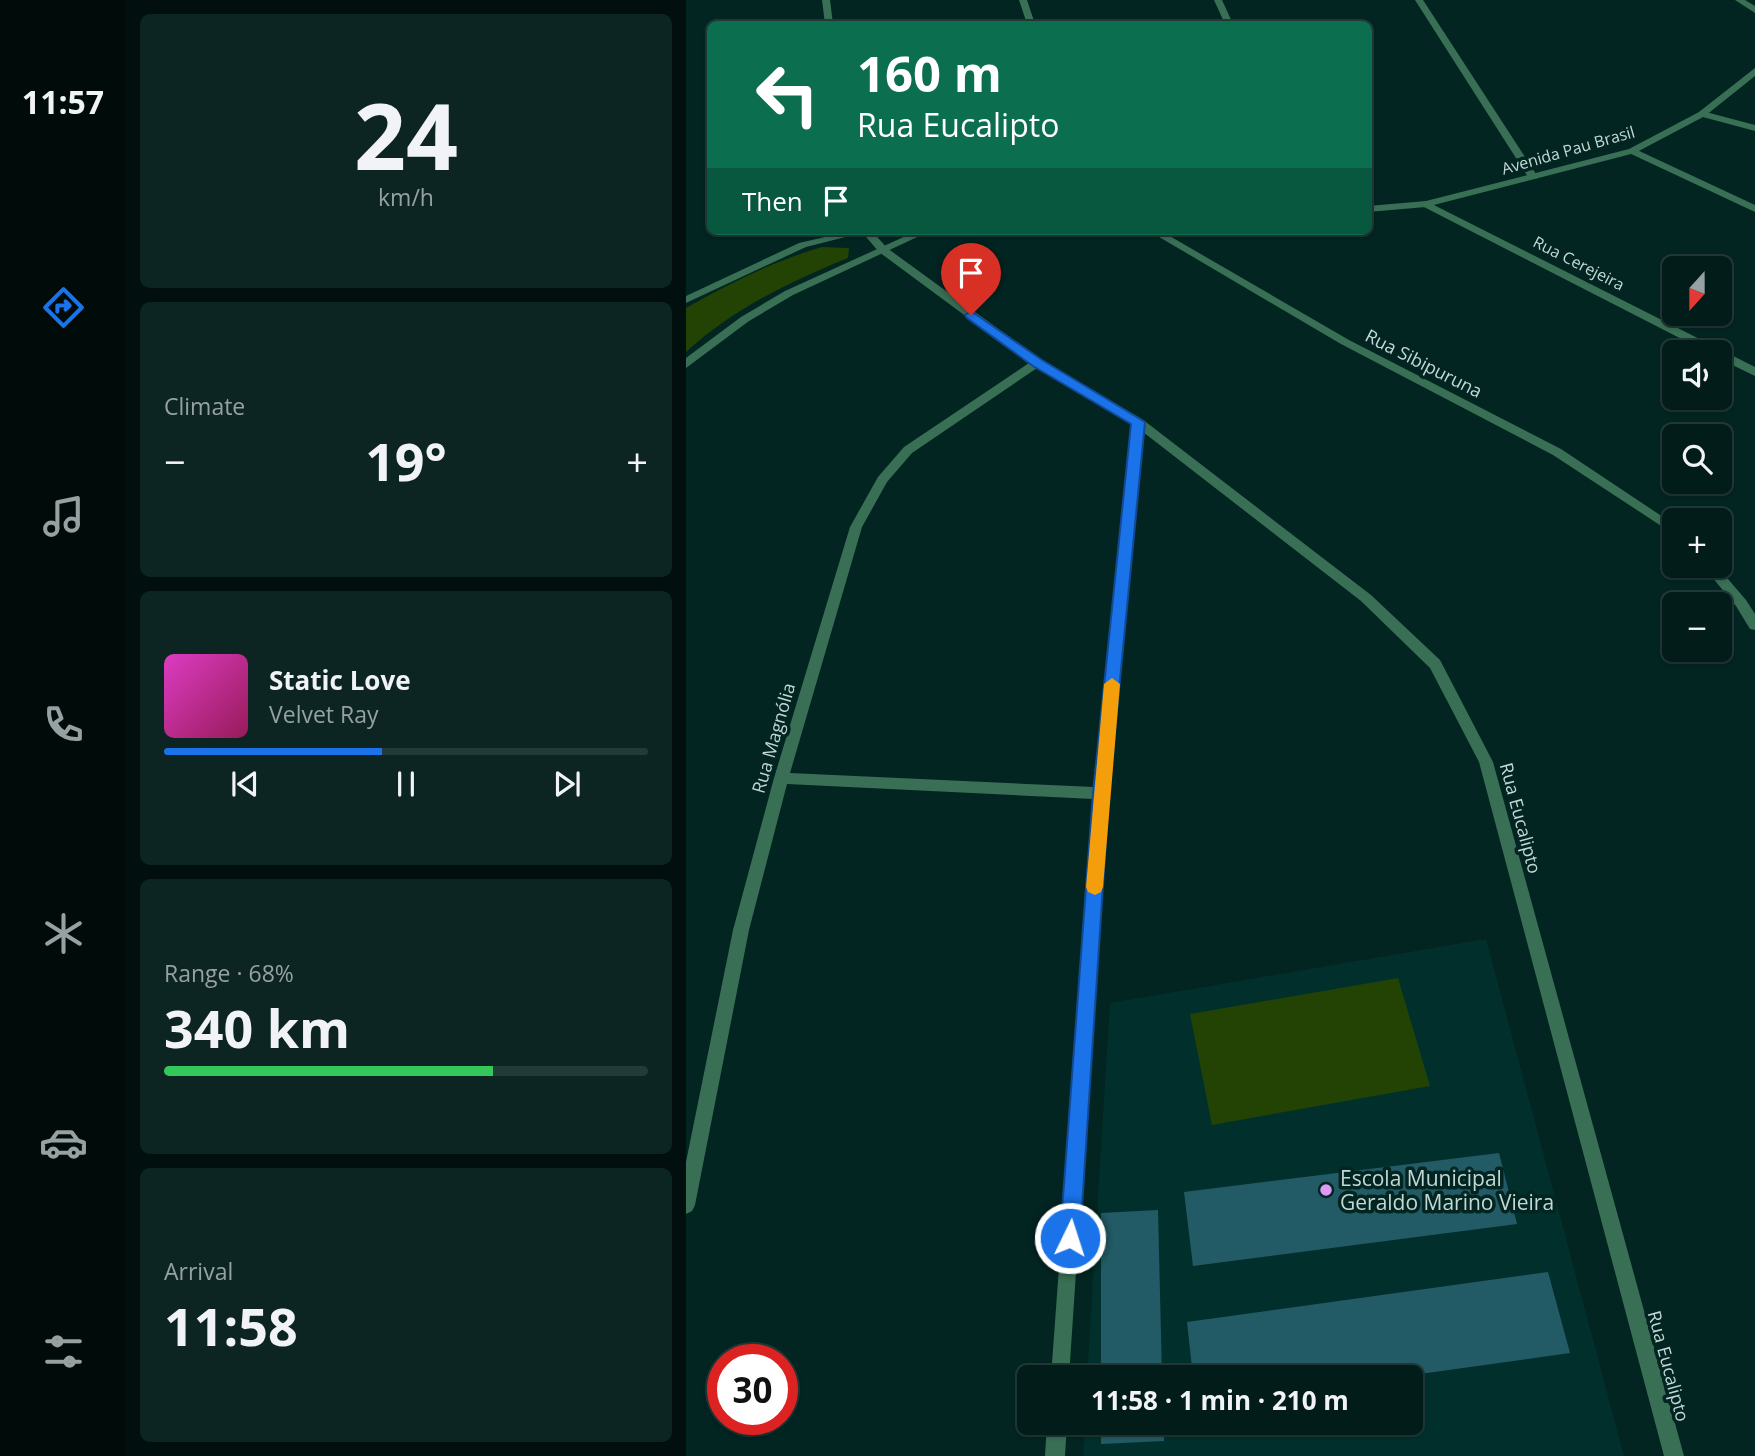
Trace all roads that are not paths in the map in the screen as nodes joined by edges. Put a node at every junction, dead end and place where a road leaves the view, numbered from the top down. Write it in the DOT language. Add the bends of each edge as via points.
graph roads {
  1 [pos="826,0"];
  2 [pos="1023,0"];
  3 [pos="1218,0"];
  4 [pos="1419,0"];
  5 [pos="1739,0"];
  6 [pos="1755,10"];
  7 [pos="829,21"];
  8 [pos="1030,21"];
  9 [pos="1228,21"];
  10 [pos="1755,71"];
  11 [pos="1702,114"];
  12 [pos="1755,128"];
  13 [pos="1632,151"];
  14 [pos="1533,177"];
  15 [pos="1426,204"];
  16 [pos="1372,209"];
  17 [pos="1755,209"];
  18 [pos="847,235"];
  19 [pos="869,235"];
  20 [pos="916,235"];
  21 [pos="1161,235"];
  22 [pos="883,250"];
  23 [pos="686,300"];
  24 [pos="1693,340"];
  25 [pos="1732,360"];
  26 [pos="1037,363"];
  27 [pos="686,364"];
  28 [pos="1755,372"];
  29 [pos="1138,422"];
  30 [pos="1662,522"];
  31 [pos="1719,578"];
  32 [pos="1755,625"];
  33 [pos="781,778"];
  34 [pos="1101,793"];
  35 [pos="686,1205"];
  36 [pos="1061,1365"];
  37 [pos="1056,1435"];
  38 [pos="1055,1456"];
  39 [pos="1674,1456"];
  1 -- 7 [label="street"];
  2 -- 8 [label="street"];
  3 -- 9 [label="street"];
  4 -- 14 [label="street"];
  5 -- 6 [label="street"];
  10 -- 11 [label="street, Avenida Pau Brasil"];
  11 -- 12 [label="street"];
  11 -- 13 [label="street, Avenida Pau Brasil"];
  13 -- 14 [label="street, Avenida Pau Brasil"];
  13 -- 17 [label="street"];
  14 -- 15 [label="street, Avenida Pau Brasil"];
  15 -- 16 [label="street, Avenida Pau Brasil"];
  15 -- 24 [label="street, Rua Cerejeira"];
  18 -- 23 [label="street" via="803,245"];
  19 -- 22 [label="street, Rua Eucalipto"];
  20 -- 22 [label="street"];
  21 -- 30 [label="street, Rua Sibipuruna" via="1345,342 1557,452"];
  22 -- 26 [label="street, Rua Eucalipto"];
  22 -- 27 [label="street" via="789,293 745,319"];
  25 -- 28 [label="street, Rua Cerejeira"];
  26 -- 29 [label="street, Rua Eucalipto"];
  26 -- 33 [label="street, Rua Magnólia" via="908,450 882,480 856,527"];
  29 -- 34 [label="street"];
  29 -- 39 [label="street, Rua Eucalipto" via="1366,598 1435,664 1474,738 1486,762"];
  31 -- 32 [label="street"];
  33 -- 34 [label="street"];
  33 -- 35 [label="street, Rua Magnólia" via="741,930"];
  34 -- 36 [label="street"];
  37 -- 38 [label="street"];
}
